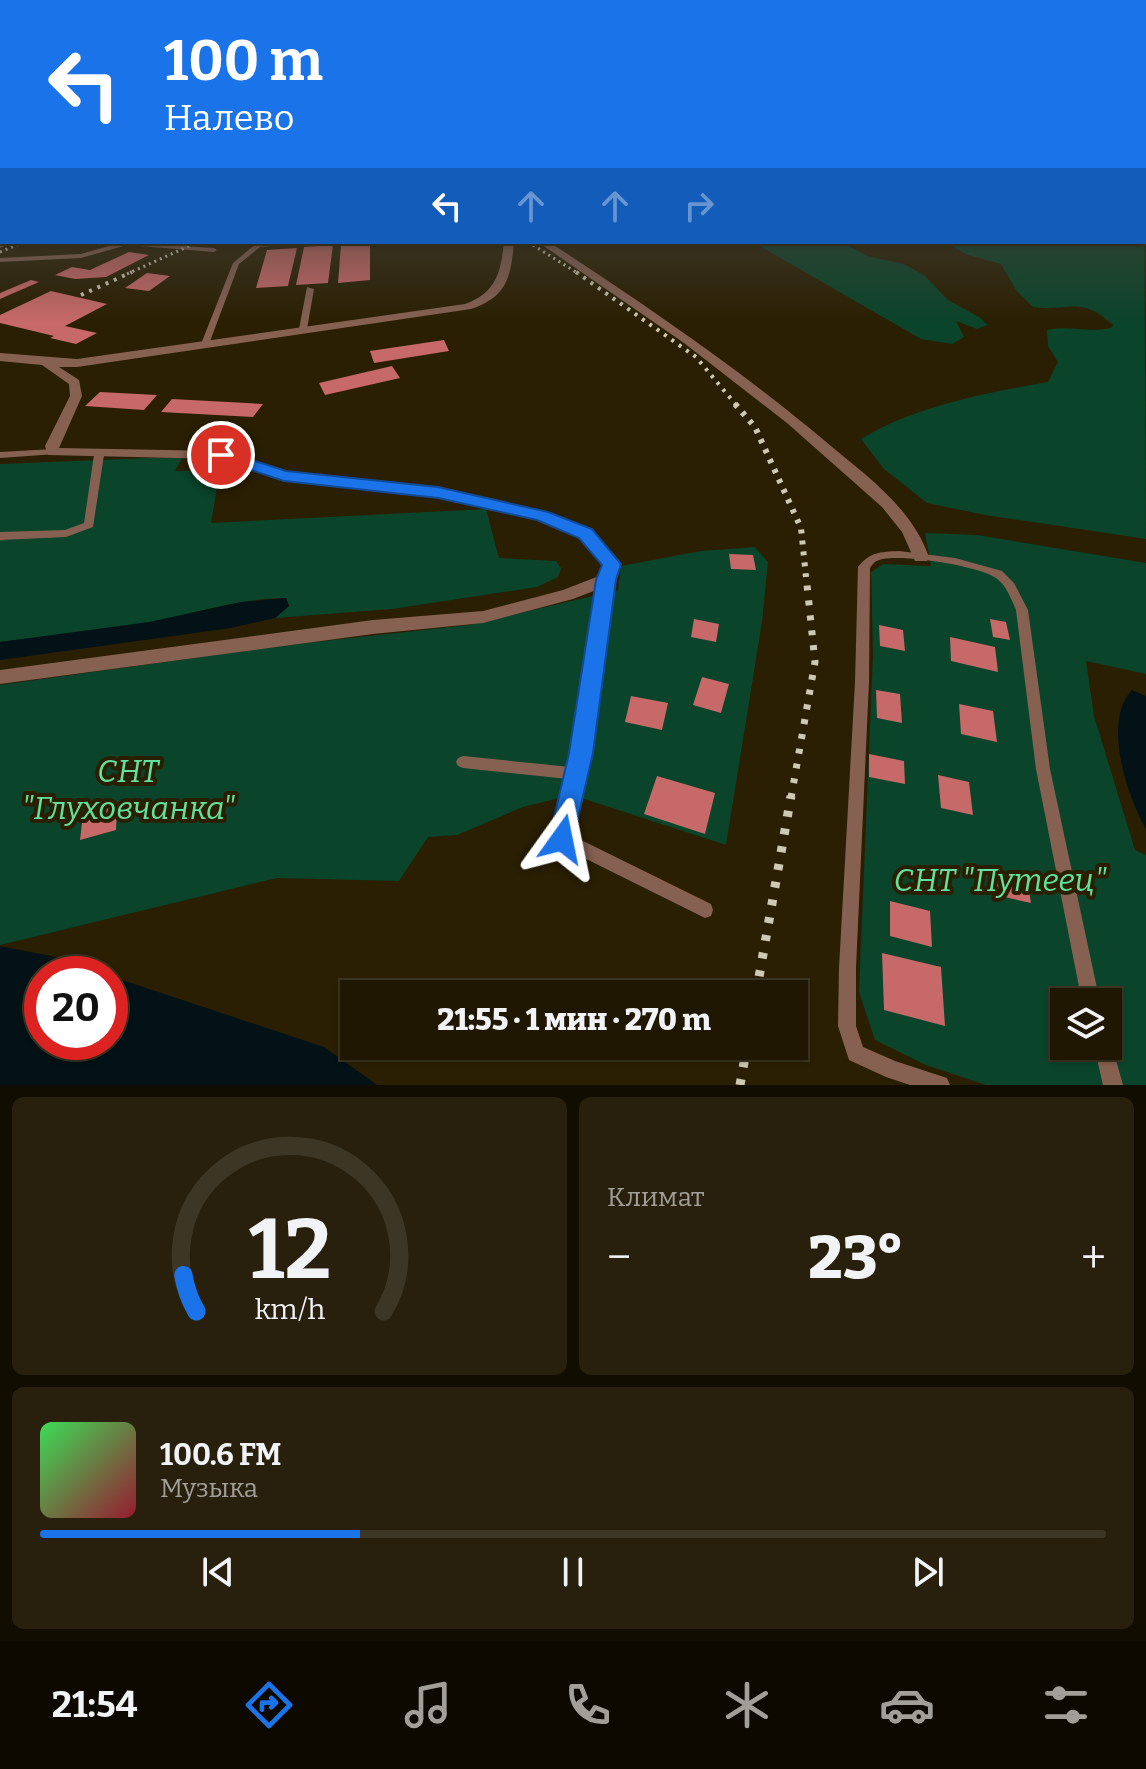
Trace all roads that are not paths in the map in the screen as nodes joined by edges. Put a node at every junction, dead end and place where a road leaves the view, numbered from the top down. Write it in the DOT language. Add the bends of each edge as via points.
graph roads {
  1 [pos="125,244"];
  2 [pos="141,244"];
  3 [pos="260,244"];
  4 [pos="509,244"];
  5 [pos="546,244"];
  6 [pos="214,250"];
  7 [pos="0,260"];
  8 [pos="310,289"];
  9 [pos="303,329"];
  10 [pos="205,344"];
  11 [pos="0,357"];
  12 [pos="48,365"];
  13 [pos="53,452"];
  14 [pos="0,455"];
  15 [pos="99,455"];
  16 [pos="0,536"];
  17 [pos="921,557"];
  18 [pos="606,580"];
  19 [pos="0,677"];
  20 [pos="463,762"];
  21 [pos="576,774"];
  22 [pos="705,910"];
  23 [pos="1088,988"];
  24 [pos="1107,1060"];
  25 [pos="940,1085"];
  26 [pos="1113,1085"];
  1 -- 7 [label="lane" via="81,256"];
  2 -- 6 [label="lane"];
  3 -- 10 [label="lane" via="236,263"];
  4 -- 9 [label="street" via="507,266 489,301"];
  5 -- 17 [label="street" via="689,342 814,438 903,521"];
  8 -- 9 [label="lane"];
  9 -- 10 [label="street"];
  10 -- 12 [label="street"];
  11 -- 12 [label="street"];
  12 -- 13 [label="street" via="75,383 76,396"];
  13 -- 14 [label="lane"];
  13 -- 15 [label="street"];
  15 -- 16 [label="lane" via="89,525 66,533"];
  15 -- 18 [label="street" via="221,455 284,476 438,493 542,516 586,533 611,564"];
  17 -- 23 [label="lane" via="1001,575 1022,610 1043,769"];
  17 -- 25 [label="lane" via="873,558 864,567 847,1026 856,1053"];
  18 -- 19 [label="street" via="483,617"];
  18 -- 21 [label="lane"];
  20 -- 21 [label="lane"];
  21 -- 22 [label="lane" via="562,839"];
  24 -- 26 [label="lane"];
}
